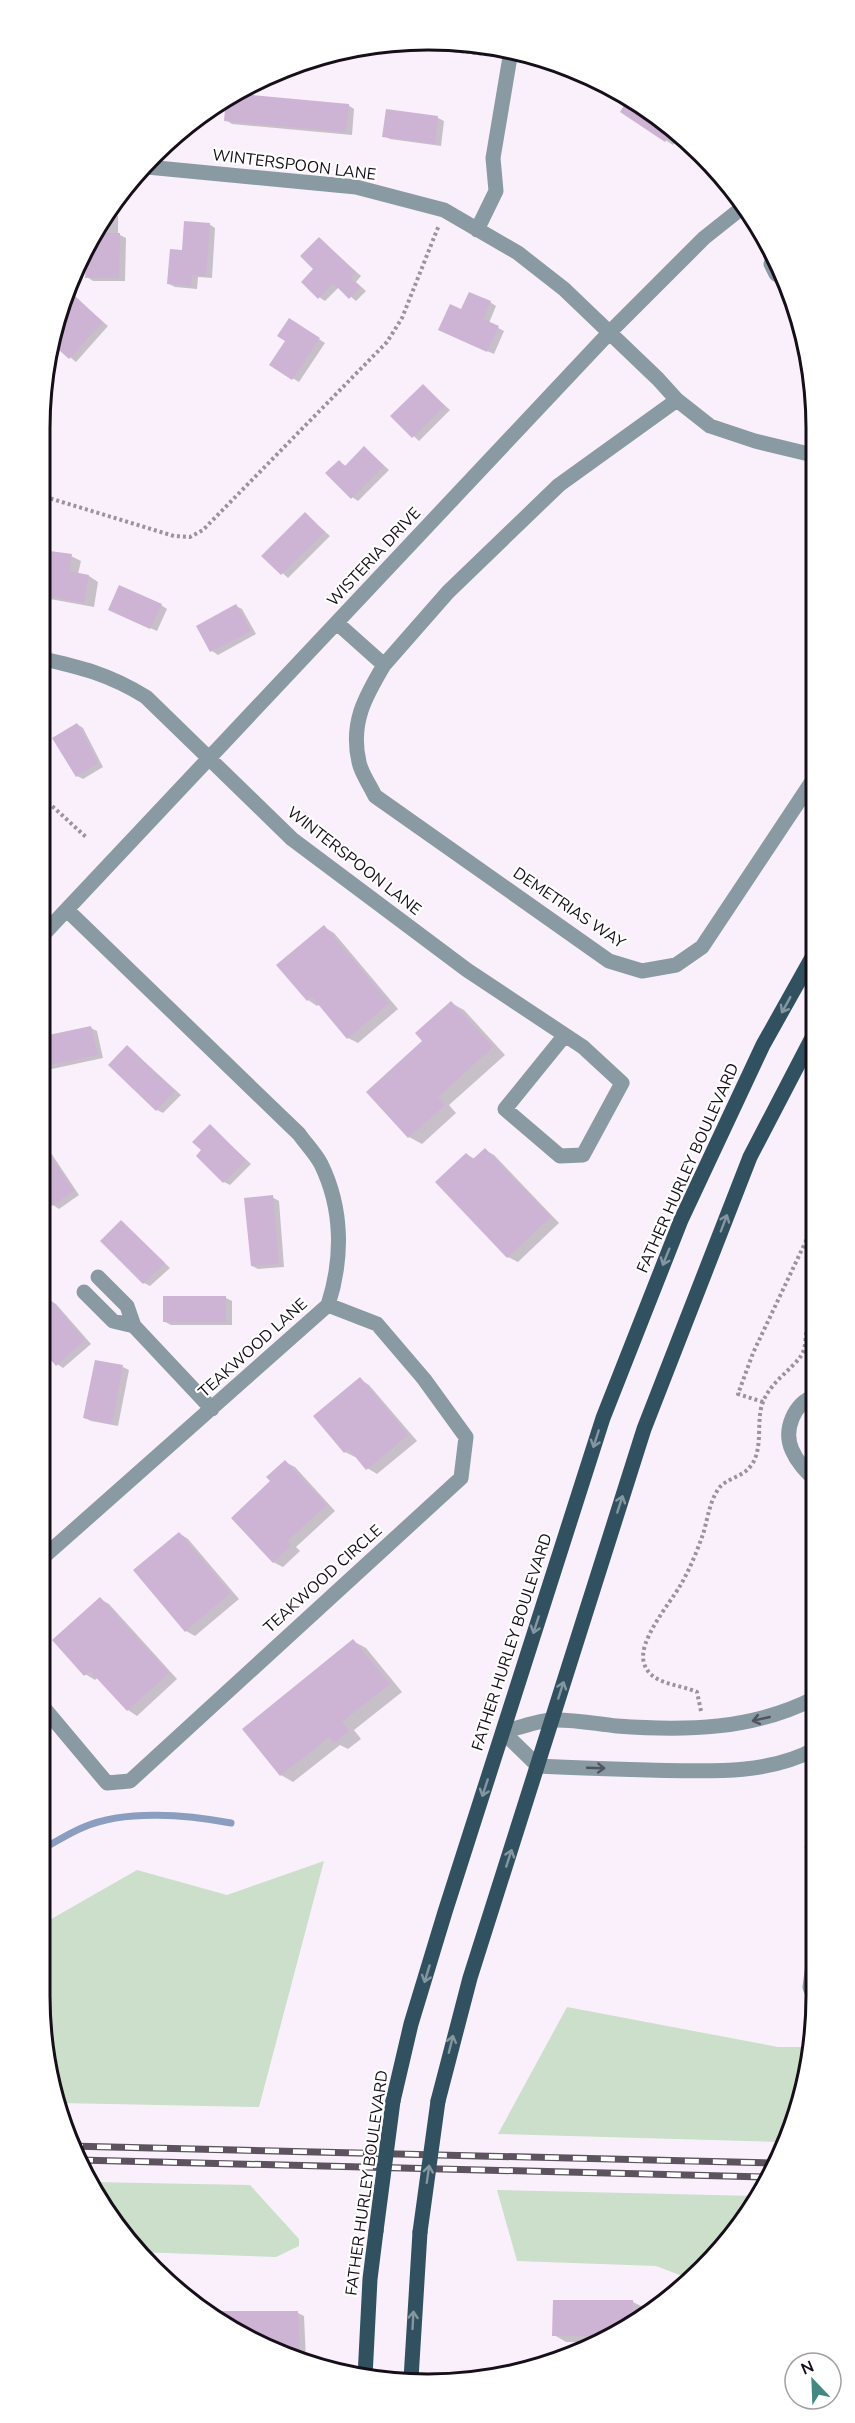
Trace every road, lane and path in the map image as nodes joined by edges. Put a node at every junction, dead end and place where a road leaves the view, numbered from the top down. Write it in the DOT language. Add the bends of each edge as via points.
graph roads {
  1 [pos="509,59"];
  2 [pos="154,167"];
  3 [pos="444,210"];
  4 [pos="738,211"];
  5 [pos="477,230"];
  6 [pos="609,333"];
  7 [pos="677,400"];
  8 [pos="806,453"];
  9 [pos="49,498"];
  10 [pos="337,623"];
  11 [pos="49,660"];
  12 [pos="384,665"];
  13 [pos="209,760"];
  14 [pos="806,791"];
  15 [pos="49,803"];
  16 [pos="87,838"];
  17 [pos="67,910"];
  18 [pos="49,928"];
  19 [pos="806,969"];
  20 [pos="565,1035"];
  21 [pos="806,1049"];
  22 [pos="806,1241"];
  23 [pos="98,1276"];
  24 [pos="84,1292"];
  25 [pos="328,1305"];
  26 [pos="134,1326"];
  27 [pos="806,1335"];
  28 [pos="806,1400"];
  29 [pos="763,1402"];
  30 [pos="212,1409"];
  31 [pos="806,1471"];
  32 [pos="49,1552"];
  33 [pos="806,1702"];
  34 [pos="49,1714"];
  35 [pos="551,1720"];
  36 [pos="701,1728"];
  37 [pos="502,1732"];
  38 [pos="806,1753"];
  39 [pos="538,1766"];
  40 [pos="365,2368"];
  41 [pos="411,2373"];
  1 -- 5 [label="street" via="494,158 496,192"];
  2 -- 3 [label="street, WINTERSPOON LANE" via="356,187"];
  3 -- 5 [label="street, WINTERSPOON LANE"];
  3 -- 9 [label="path" via="402,318 387,342 203,530 190,537 174,536"];
  4 -- 6 [label="street, WISTERIA DRIVE" via="704,238"];
  5 -- 6 [label="street, WINTERSPOON LANE" via="518,253 564,289"];
  6 -- 7 [label="street, WINTERSPOON LANE"];
  6 -- 10 [label="street, WISTERIA DRIVE"];
  7 -- 8 [label="street, WINTERSPOON LANE" via="710,426"];
  7 -- 12 [label="street, DEMETRIAS WAY" via="559,485 448,592"];
  10 -- 12 [label="street"];
  10 -- 13 [label="street, WISTERIA DRIVE"];
  11 -- 13 [label="street, WINTERSPOON LANE" via="119,681 146,697"];
  12 -- 14 [label="street, DEMETRIAS WAY" via="365,697 356,730 359,764 375,795 609,961 642,971 676,965 702,947"];
  13 -- 17 [label="street, WISTERIA DRIVE"];
  13 -- 20 [label="street, WINTERSPOON LANE" via="292,839 467,970"];
  15 -- 16 [label="path"];
  17 -- 18 [label="street, WISTERIA DRIVE"];
  17 -- 25 [label="street, TEAKWOOD LANE" via="299,1134 320,1162 338,1214 337,1277"];
  19 -- 37 [label="main road, FATHER HURLEY BOULEVARD, one-way" via="764,1045 681,1220 603,1418"];
  20 -- 20 [label="street, WINTERSPOON LANE" via="622,1083 583,1155 560,1156 505,1109"];
  35 -- 21 [label="main road, one-way" via="644,1430 750,1157"];
  22 -- 29 [label="path" via="738,1394"];
  23 -- 26 [label="street" via="127,1306"];
  24 -- 26 [label="street" via="113,1321"];
  25 -- 30 [label="street, TEAKWOOD LANE"];
  25 -- 34 [label="street, TEAKWOOD CIRCLE" via="377,1324 424,1379 466,1437 461,1478 130,1781 108,1783"];
  26 -- 30 [label="street"];
  27 -- 29 [label="path" via="803,1354"];
  28 -- 31 [label="street" via="795,1412 788,1429 791,1449"];
  29 -- 36 [label="path" via="756,1457 749,1468 720,1486 687,1572 655,1623 643,1655 653,1676 697,1692"];
  30 -- 32 [label="street, TEAKWOOD LANE"];
  33 -- 36 [label="street, one-way" via="769,1718"];
  35 -- 36 [label="street"];
  35 -- 37 [label="street"];
  35 -- 39 [label="main road"];
  37 -- 39 [label="street"];
  37 -- 40 [label="main road, FATHER HURLEY BOULEVARD, one-way, bridge" via="411,2024 393,2101 370,2278"];
  39 -- 38 [label="street, one-way" via="707,1771 759,1768"];
  41 -- 39 [label="main road, one-way, bridge" via="420,2232 438,2101 470,1977"];
}
